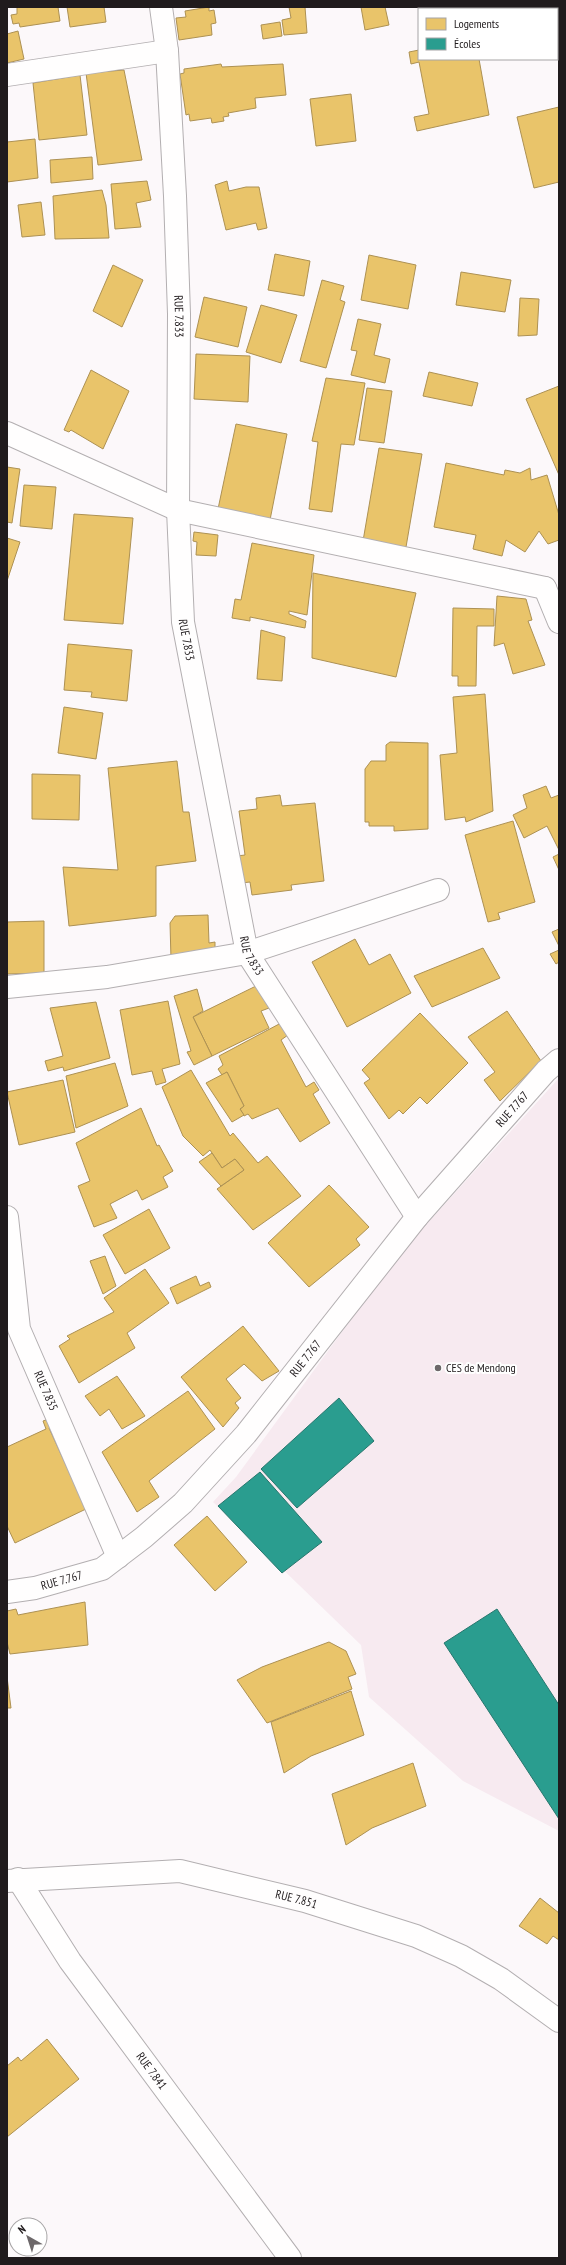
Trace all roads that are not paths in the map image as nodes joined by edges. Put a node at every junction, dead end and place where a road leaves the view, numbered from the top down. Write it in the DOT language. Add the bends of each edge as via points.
graph roads {
  1 [pos="161,7"];
  2 [pos="167,51"];
  3 [pos="7,75"];
  4 [pos="7,433"];
  5 [pos="178,510"];
  6 [pos="552,585"];
  7 [pos="559,622"];
  8 [pos="438,890"];
  9 [pos="247,954"];
  10 [pos="7,987"];
  11 [pos="559,1060"];
  12 [pos="7,1217"];
  13 [pos="417,1217"];
  14 [pos="13,1330"];
  15 [pos="118,1557"];
  16 [pos="7,1592"];
  17 [pos="13,1880"];
  18 [pos="559,2021"];
  19 [pos="286,2257"];
  1 -- 2 [label="street, RUE 7.833"];
  2 -- 3 [label="street"];
  2 -- 5 [label="street, RUE 7.833" via="179,314"];
  4 -- 5 [label="street"];
  5 -- 6 [label="street"];
  5 -- 9 [label="street, RUE 7.833" via="183,622"];
  6 -- 7 [label="street"];
  8 -- 9 [label="street"];
  9 -- 10 [label="street" via="107,977"];
  9 -- 13 [label="street, RUE 7.833"];
  11 -- 13 [label="street, RUE 7.767" via="546,1071"];
  12 -- 14 [label="street, RUE 7.835"];
  13 -- 15 [label="street, RUE 7.767" via="246,1434 183,1503"];
  14 -- 15 [label="street, RUE 7.835"];
  15 -- 16 [label="street, RUE 7.767" via="102,1569 35,1588"];
  17 -- 18 [label="street, RUE 7.851" via="180,1871 305,1901 416,1936 461,1956 501,1979"];
  17 -- 19 [label="street, RUE 7.841"];
}
